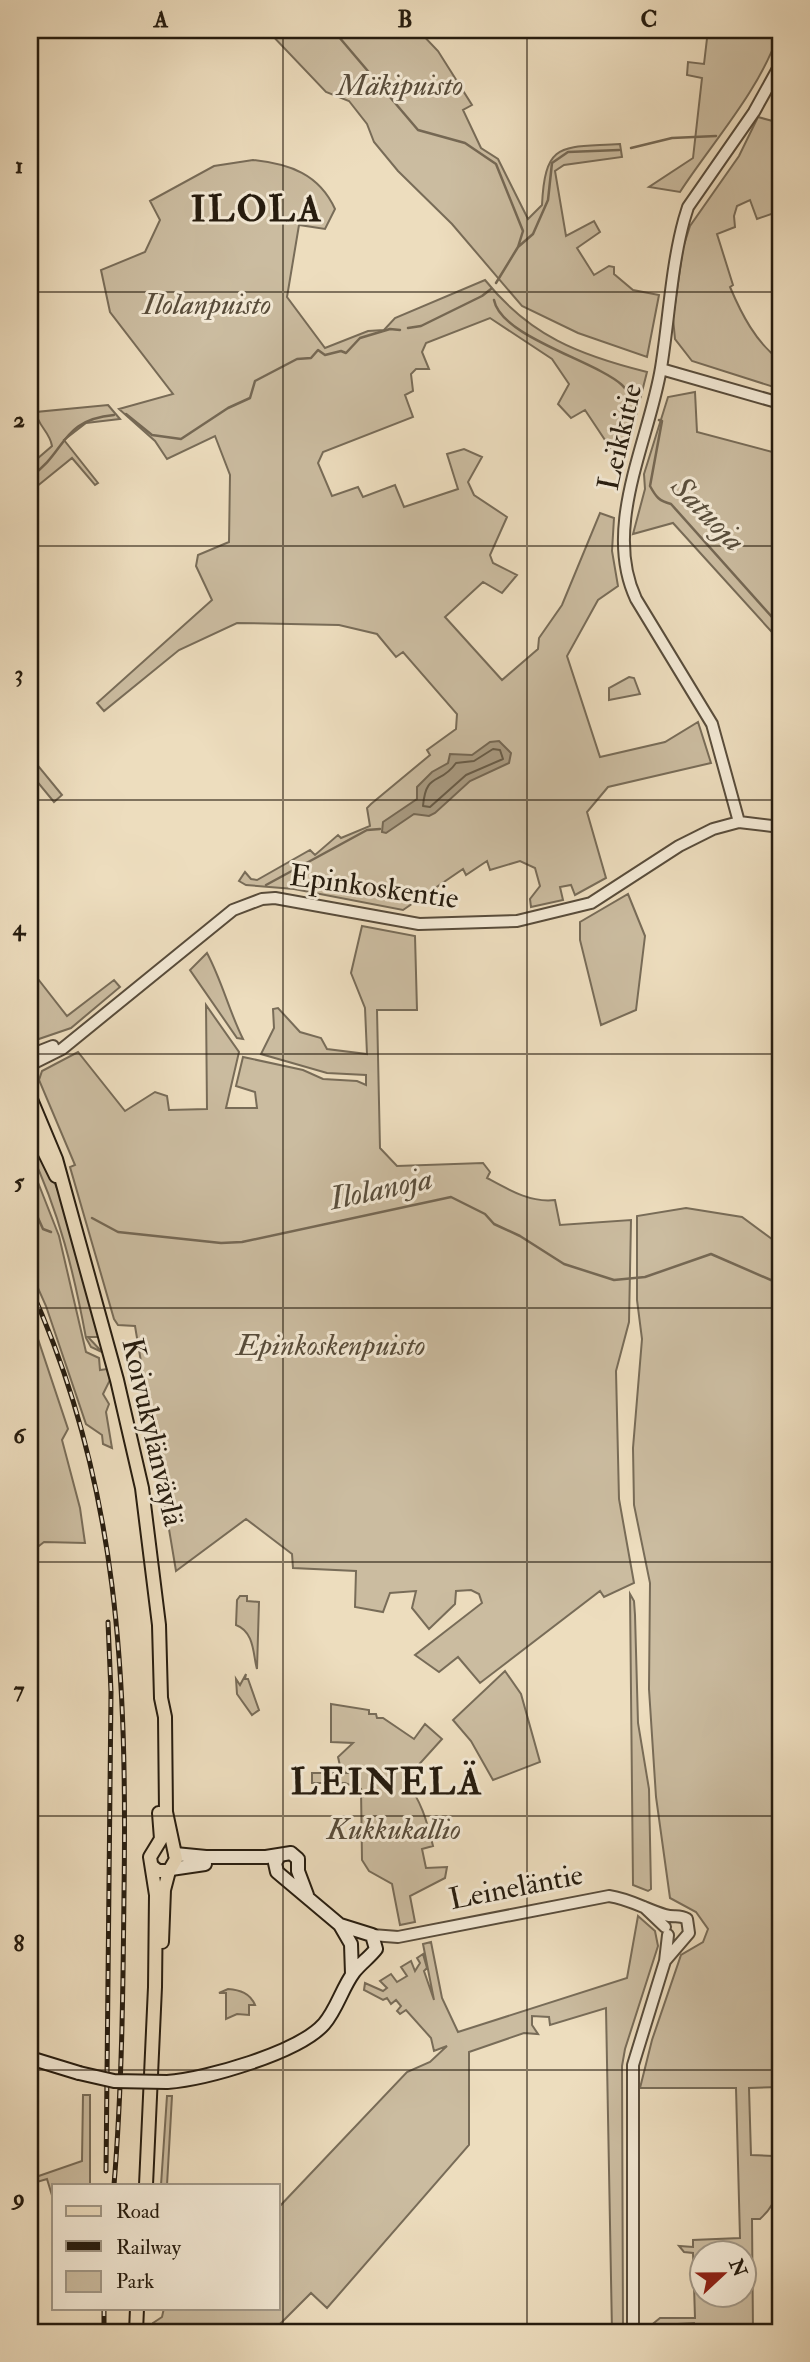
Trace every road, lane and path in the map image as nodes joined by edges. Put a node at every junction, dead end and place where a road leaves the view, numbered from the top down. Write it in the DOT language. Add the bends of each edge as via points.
graph roads {
  1 [pos="780,65"];
  2 [pos="661,369"];
  3 [pos="780,403"];
  4 [pos="739,822"];
  5 [pos="780,827"];
  6 [pos="69,1042"];
  7 [pos="30,1055"];
  8 [pos="30,1065"];
  9 [pos="30,1097"];
  10 [pos="30,1123"];
  11 [pos="60,1182"];
  12 [pos="160,1698"];
  13 [pos="159,1847"];
  14 [pos="174,1852"];
  15 [pos="152,1867"];
  16 [pos="279,1867"];
  17 [pos="170,1870"];
  18 [pos="298,1871"];
  19 [pos="307,1896"];
  20 [pos="644,1907"];
  21 [pos="672,1916"];
  22 [pos="666,1931"];
  23 [pos="398,1937"];
  24 [pos="682,1939"];
  25 [pos="359,1941"];
  26 [pos="372,1953"];
  27 [pos="665,1961"];
  28 [pos="352,1974"];
  29 [pos="155,1987"];
  30 [pos="30,2058"];
  31 [pos="146,2184"];
  32 [pos="137,2310"];
  33 [pos="144,2310"];
  34 [pos="136,2332"];
  35 [pos="144,2332"];
  36 [pos="633,2332"];
  1 -- 2 [label="street, Leikkitie" via="754,112 688,207"];
  2 -- 3 [label="street"];
  2 -- 4 [label="street, Leikkitie" via="635,473 625,562 636,599 712,723"];
  4 -- 5 [label="street, Epinkoskentie"];
  4 -- 6 [label="street, Epinkoskentie" via="695,837 591,903 517,921 419,924 275,898 246,903"];
  6 -- 7 [label="street, Epinkoskentie"];
  6 -- 8 [label="street, Epinkoskentie"];
  9 -- 11 [label="main road, Koivukylänväylä" via="56,1159"];
  10 -- 11 [label="main road, Koivukylänväylä"];
  11 -- 12 [label="main road, Koivukylänväylä" via="84,1258 142,1488 159,1625"];
  12 -- 13 [label="main road, Koivukylänväylä"];
  12 -- 14 [label="main road, Koivukylänväylä" via="165,1717 166,1812"];
  13 -- 14 [label="main road"];
  13 -- 15 [label="main road, Koivukylänväylä" via="152,1853"];
  14 -- 16 [label="main road"];
  14 -- 17 [label="main road, Koivukylänväylä"];
  15 -- 17 [label="main road"];
  15 -- 29 [label="main road, Koivukylänväylä"];
  16 -- 17 [label="main road" via="205,1864"];
  16 -- 18 [label="main road"];
  16 -- 18 [label="main road" via="286,1852 295,1855"];
  16 -- 19 [label="main road, Leineläntie"];
  17 -- 29 [label="main road, Koivukylänväylä"];
  18 -- 19 [label="main road, Leineläntie"];
  19 -- 25 [label="main road, Leineläntie"];
  20 -- 21 [label="street, Leineläntie"];
  20 -- 22 [label="street, Leineläntie"];
  20 -- 23 [label="street, Leineläntie" via="620,1897 597,1897"];
  21 -- 22 [label="street"];
  21 -- 24 [label="street" via="681,1915 689,1922 689,1933"];
  22 -- 24 [label="street"];
  22 -- 27 [label="street"];
  23 -- 25 [label="street, Leineläntie"];
  23 -- 26 [label="street, Leineläntie"];
  24 -- 27 [label="street"];
  25 -- 26 [label="main road"];
  25 -- 26 [label="main road" via="357,1956"];
  25 -- 28 [label="main road"];
  26 -- 28 [label="main road"];
  27 -- 36 [label="street" via="633,2065"];
  28 -- 30 [label="main road, bridge" via="324,2024 307,2039 194,2079 114,2081"];
  29 -- 31 [label="main road, Koivukylänväylä"];
  32 -- 34 [label="main road"];
  33 -- 35 [label="main road"];
}
